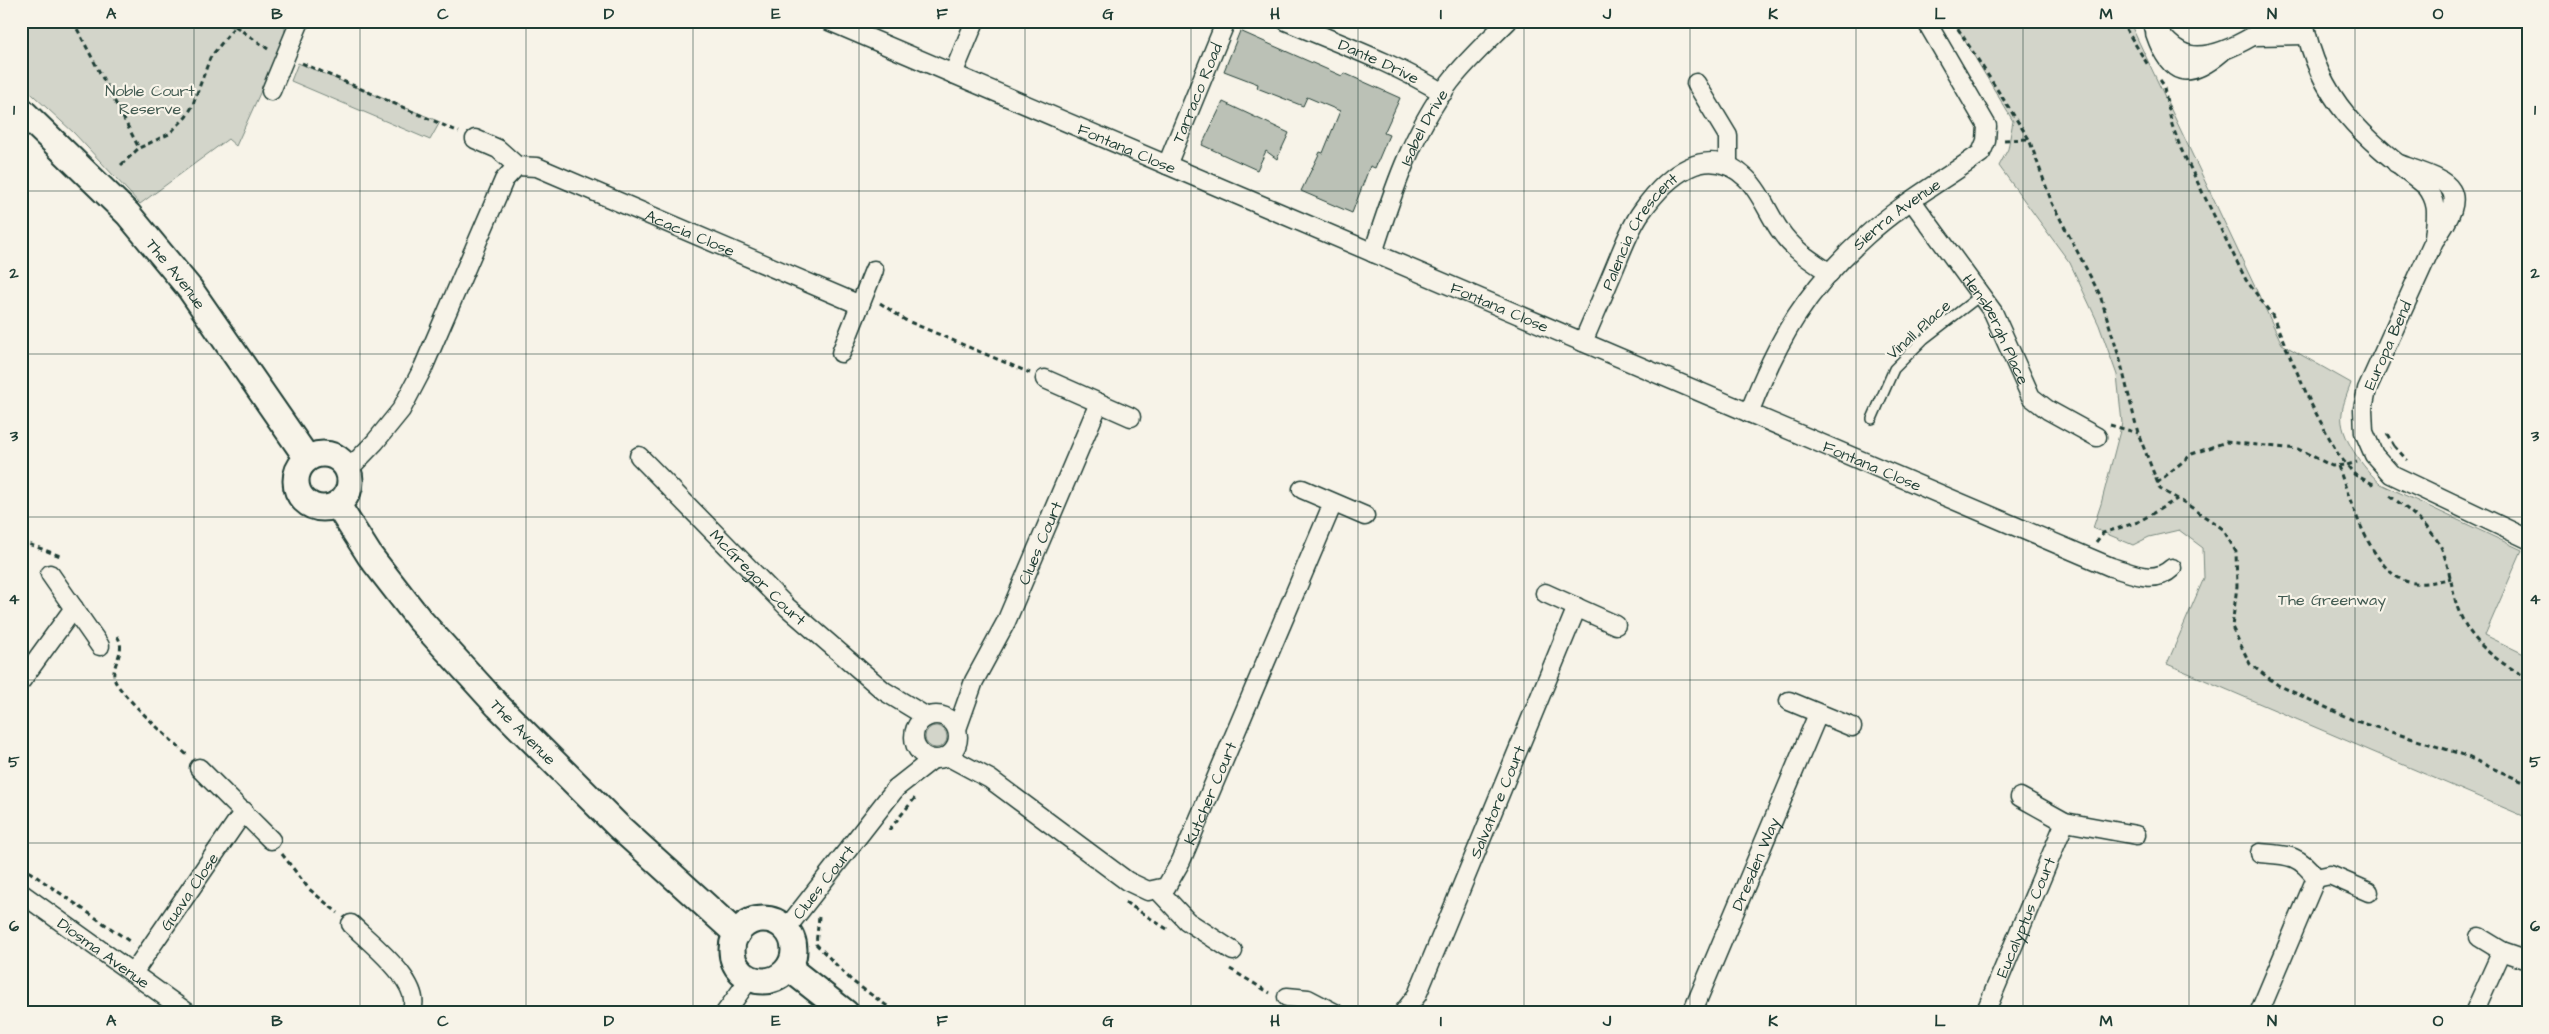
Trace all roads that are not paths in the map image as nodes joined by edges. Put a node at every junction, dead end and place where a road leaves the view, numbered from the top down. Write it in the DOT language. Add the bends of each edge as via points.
graph roads {
  1 [pos="300,21"];
  2 [pos="828,21"];
  3 [pos="975,21"];
  4 [pos="1226,21"];
  5 [pos="1286,21"];
  6 [pos="1508,21"];
  7 [pos="1926,21"];
  8 [pos="2276,21"];
  9 [pos="2151,23"];
  10 [pos="2306,28"];
  11 [pos="2255,36"];
  12 [pos="953,74"];
  13 [pos="1696,83"];
  14 [pos="271,91"];
  15 [pos="1443,93"];
  16 [pos="21,110"];
  17 [pos="475,139"];
  18 [pos="1728,164"];
  19 [pos="1167,165"];
  20 [pos="517,166"];
  21 [pos="1912,201"];
  22 [pos="1374,253"];
  23 [pos="874,270"];
  24 [pos="1830,273"];
  25 [pos="1981,295"];
  26 [pos="862,300"];
  27 [pos="1583,342"];
  28 [pos="841,353"];
  29 [pos="1045,379"];
  30 [pos="1099,403"];
  31 [pos="1748,413"];
  32 [pos="1131,417"];
  33 [pos="1872,419"];
  34 [pos="2097,437"];
  35 [pos="639,456"];
  36 [pos="307,458"];
  37 [pos="348,470"];
  38 [pos="1302,489"];
  39 [pos="1333,503"];
  40 [pos="338,504"];
  41 [pos="1365,516"];
  42 [pos="2528,539"];
  43 [pos="2172,568"];
  44 [pos="50,574"];
  45 [pos="1545,593"];
  46 [pos="74,608"];
  47 [pos="1577,608"];
  48 [pos="1616,624"];
  49 [pos="100,646"];
  50 [pos="21,681"];
  51 [pos="974,682"];
  52 [pos="1790,701"];
  53 [pos="1818,714"];
  54 [pos="928,720"];
  55 [pos="1852,727"];
  56 [pos="958,734"];
  57 [pos="916,746"];
  58 [pos="940,757"];
  59 [pos="199,768"];
  60 [pos="990,779"];
  61 [pos="896,788"];
  62 [pos="2020,797"];
  63 [pos="244,811"];
  64 [pos="2065,822"];
  65 [pos="2136,836"];
  66 [pos="271,840"];
  67 [pos="2260,853"];
  68 [pos="2316,878"];
  69 [pos="1158,890"];
  70 [pos="2369,892"];
  71 [pos="21,893"];
  72 [pos="350,924"];
  73 [pos="786,929"];
  74 [pos="737,934"];
  75 [pos="2479,937"];
  76 [pos="1233,951"];
  77 [pos="2502,951"];
  78 [pos="2528,960"];
  79 [pos="789,968"];
  80 [pos="133,973"];
  81 [pos="750,978"];
  82 [pos="1417,995"];
  83 [pos="1282,997"];
  84 [pos="188,1013"];
  85 [pos="410,1013"];
  86 [pos="725,1013"];
  87 [pos="846,1013"];
  88 [pos="1334,1013"];
  89 [pos="1403,1013"];
  90 [pos="1415,1013"];
  91 [pos="1692,1013"];
  92 [pos="1985,1013"];
  93 [pos="2259,1013"];
  94 [pos="2474,1013"];
  1 -- 14 [label="street"];
  2 -- 12 [label="street, Fontana Close"];
  3 -- 12 [label="street"];
  4 -- 19 [label="street, Tarraco Road"];
  5 -- 15 [label="street, Dante Drive" via="1382,60"];
  6 -- 15 [label="street, Isabel Drive"];
  7 -- 21 [label="street, Sierra Avenue" via="1980,112 1987,126 1986,141 1981,153"];
  8 -- 11 [label="street"];
  9 -- 11 [label="street" via="2180,52 2198,55 2225,50"];
  10 -- 11 [label="street"];
  10 -- 42 [label="street, Europa Bend" via="2316,64 2336,102 2364,136 2426,186 2433,196 2438,216 2434,241 2364,398 2364,432 2374,455 2391,474"];
  12 -- 19 [label="street, Fontana Close"];
  13 -- 18 [label="street" via="1728,136"];
  15 -- 22 [label="street, Isabel Drive" via="1425,121 1398,179"];
  16 -- 36 [label="street, The Avenue" via="128,214 190,289"];
  17 -- 20 [label="street" via="498,148"];
  18 -- 24 [label="street" via="1748,180 1794,249"];
  18 -- 27 [label="street, Palencia Crescent" via="1713,161 1692,164 1666,183 1641,212"];
  19 -- 22 [label="street, Fontana Close"];
  20 -- 26 [label="street, Acacia Close" via="537,167"];
  20 -- 37 [label="street" via="504,180 423,368 401,410"];
  21 -- 24 [label="street, Sierra Avenue" via="1868,234"];
  21 -- 25 [label="street, Hensbergh Place"];
  22 -- 27 [label="street, Fontana Close"];
  23 -- 26 [label="street"];
  24 -- 31 [label="street, Sierra Avenue" via="1781,338"];
  25 -- 33 [label="lane, Vinall Place" via="1924,339 1894,369"];
  25 -- 34 [label="street, Hensbergh Place" via="1993,312 2031,397"];
  26 -- 28 [label="street"];
  27 -- 31 [label="street, Fontana Close"];
  29 -- 30 [label="street"];
  30 -- 32 [label="street"];
  30 -- 51 [label="street, Clues Court" via="1006,622"];
  31 -- 43 [label="street, Fontana Close" via="2111,567 2143,577 2164,576"];
  35 -- 54 [label="street, McGregor Court" via="787,607 884,691"];
  36 -- 37 [label="street" via="330,454"];
  36 -- 40 [label="street" via="300,465 295,483 303,500 320,508"];
  37 -- 40 [label="street" via="348,492"];
  38 -- 39 [label="street"];
  39 -- 41 [label="street"];
  39 -- 69 [label="street, Kutcher Court" via="1181,861 1170,882"];
  40 -- 74 [label="street, The Avenue" via="370,556 419,619 498,706 618,826"];
  44 -- 46 [label="street"];
  45 -- 47 [label="street"];
  46 -- 49 [label="street"];
  46 -- 50 [label="street"];
  47 -- 48 [label="street"];
  47 -- 82 [label="street, Salvatore Court"];
  51 -- 54 [label="street, Clues Court"];
  51 -- 56 [label="street, Clues Court"];
  52 -- 53 [label="street"];
  53 -- 55 [label="street"];
  53 -- 91 [label="street, Dresden Way"];
  54 -- 56 [label="street" via="950,720"];
  54 -- 57 [label="street" via="914,737"];
  56 -- 58 [label="street" via="956,746"];
  56 -- 60 [label="street"];
  57 -- 58 [label="street" via="926,756"];
  57 -- 61 [label="street, Clues Court"];
  58 -- 60 [label="street"];
  58 -- 61 [label="street, Clues Court"];
  59 -- 63 [label="street"];
  60 -- 69 [label="street" via="1127,881 1148,891"];
  61 -- 73 [label="street, Clues Court"];
  62 -- 64 [label="street"];
  63 -- 66 [label="street"];
  63 -- 80 [label="street, Guava Close"];
  64 -- 65 [label="street"];
  64 -- 92 [label="street, Eucalyptus Court"];
  67 -- 68 [label="street" via="2289,856 2305,863"];
  68 -- 70 [label="street" via="2330,875"];
  68 -- 93 [label="street"];
  69 -- 76 [label="street" via="1183,918"];
  71 -- 80 [label="street, Diosma Avenue"];
  72 -- 85 [label="street" via="405,977 413,993"];
  73 -- 74 [label="street" via="765,920 749,924"];
  73 -- 79 [label="street" via="794,948 794,959"];
  74 -- 81 [label="street" via="732,952 735,963"];
  75 -- 77 [label="street"];
  77 -- 78 [label="street"];
  77 -- 94 [label="street"];
  79 -- 81 [label="street" via="772,980"];
  79 -- 87 [label="street"];
  80 -- 84 [label="street, Diosma Avenue"];
  81 -- 86 [label="street"];
  82 -- 89 [label="street, Salvatore Court"];
  82 -- 90 [label="street, Salvatore Court"];
  83 -- 88 [label="street" via="1308,999"];
}
